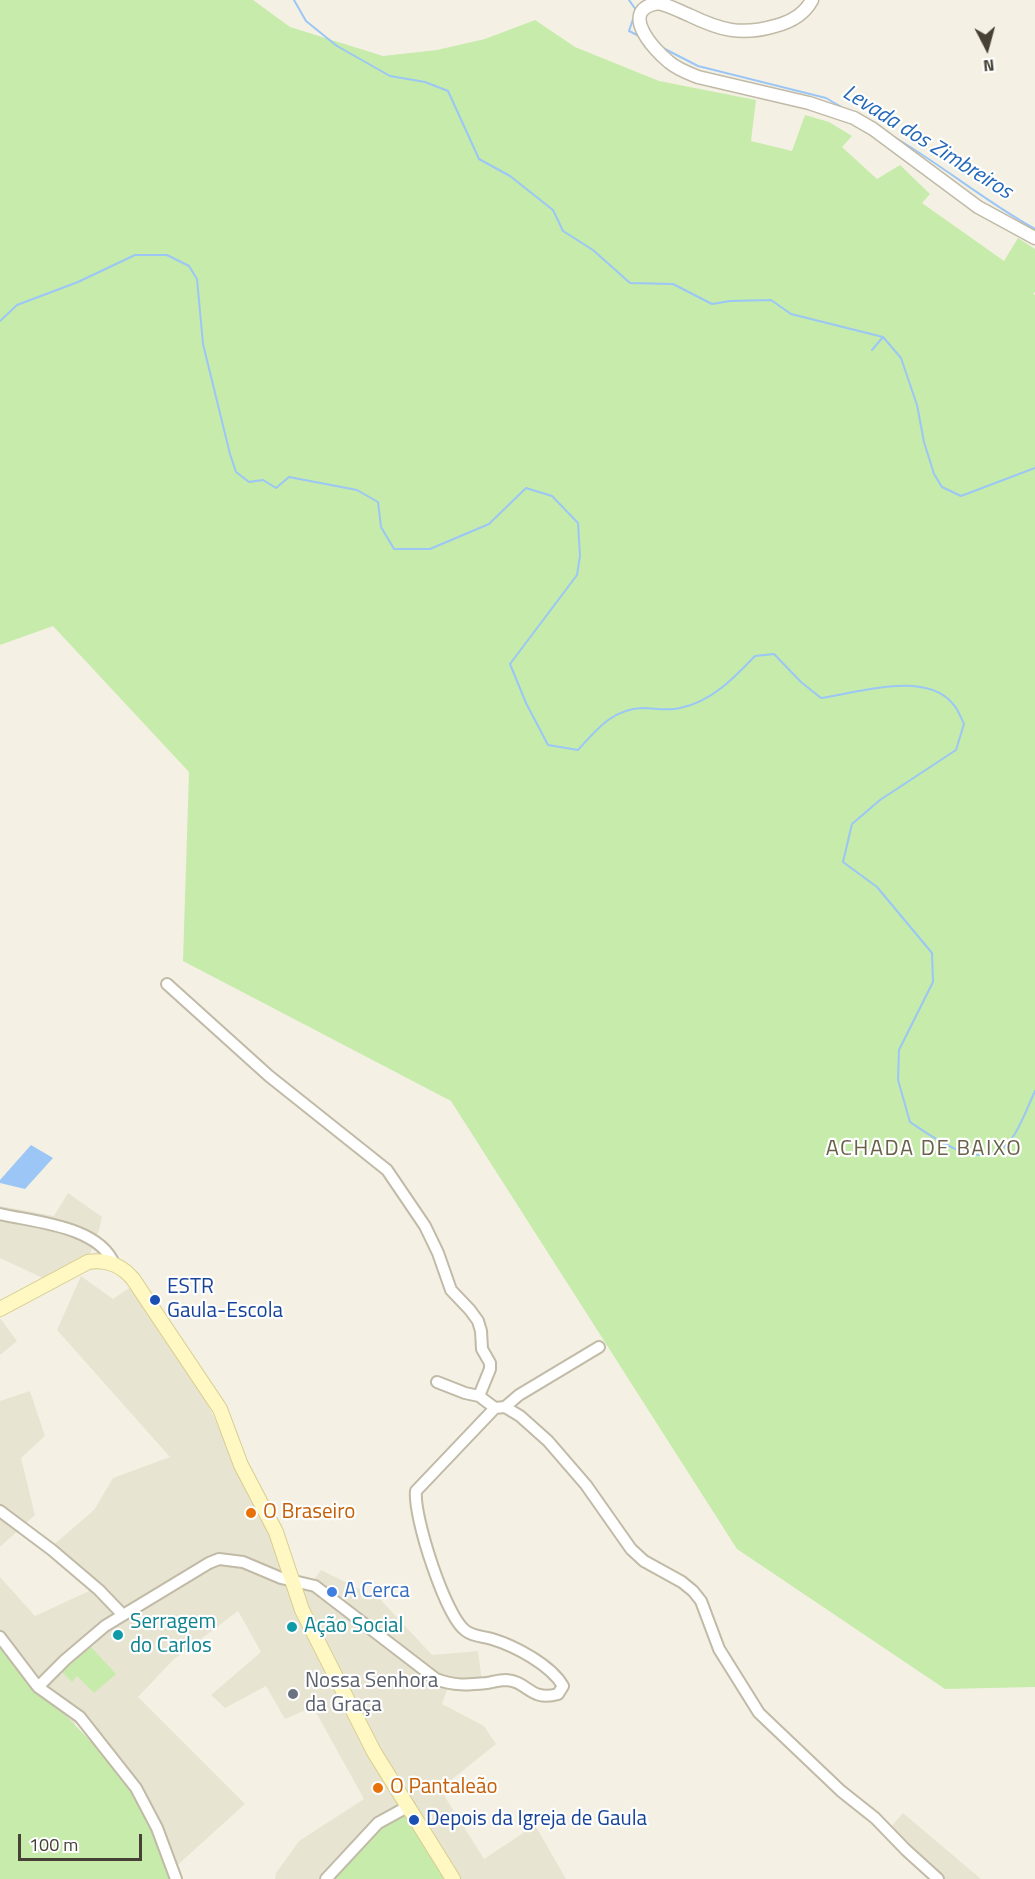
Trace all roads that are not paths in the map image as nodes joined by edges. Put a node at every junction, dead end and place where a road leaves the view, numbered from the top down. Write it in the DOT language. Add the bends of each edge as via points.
graph roads {
  1 [pos="812,0"];
  2 [pos="1035,238"];
  3 [pos="167,984"];
  4 [pos="0,1214"];
  5 [pos="114,1264"];
  6 [pos="0,1310"];
  7 [pos="599,1347"];
  8 [pos="437,1382"];
  9 [pos="479,1396"];
  10 [pos="500,1408"];
  11 [pos="0,1511"];
  12 [pos="291,1580"];
  13 [pos="123,1615"];
  14 [pos="0,1638"];
  15 [pos="38,1687"];
  16 [pos="408,1806"];
  17 [pos="177,1879"];
  18 [pos="326,1879"];
  19 [pos="453,1879"];
  20 [pos="938,1879"];
  1 -- 2 [label="street" via="797,18 759,30 735,32 719,28 658,3 645,8 639,25 668,62 690,74 854,118 978,207"];
  3 -- 9 [label="street" via="269,1076 387,1170 425,1226 451,1290 478,1322 482,1349 490,1363"];
  4 -- 5 [label="street" via="64,1226 102,1246"];
  5 -- 6 [label="main road" via="88,1262"];
  5 -- 12 [label="main road" via="133,1279 220,1409 242,1465 276,1532"];
  7 -- 10 [label="street"];
  8 -- 9 [label="street"];
  9 -- 10 [label="street"];
  10 -- 12 [label="street" via="416,1491 417,1516 431,1562 463,1629 517,1649 551,1671 563,1686 558,1694 536,1695 505,1680 452,1685 436,1679 315,1586"];
  10 -- 20 [label="street" via="520,1416 567,1462 644,1561 693,1590 719,1649 759,1713"];
  11 -- 13 [label="street" via="52,1550"];
  12 -- 13 [label="street" via="243,1562 219,1559"];
  12 -- 16 [label="main road" via="374,1752"];
  13 -- 15 [label="street" via="92,1636"];
  14 -- 15 [label="street"];
  15 -- 17 [label="street" via="80,1717 136,1788"];
  16 -- 18 [label="street" via="378,1823"];
  16 -- 19 [label="main road"];
}
